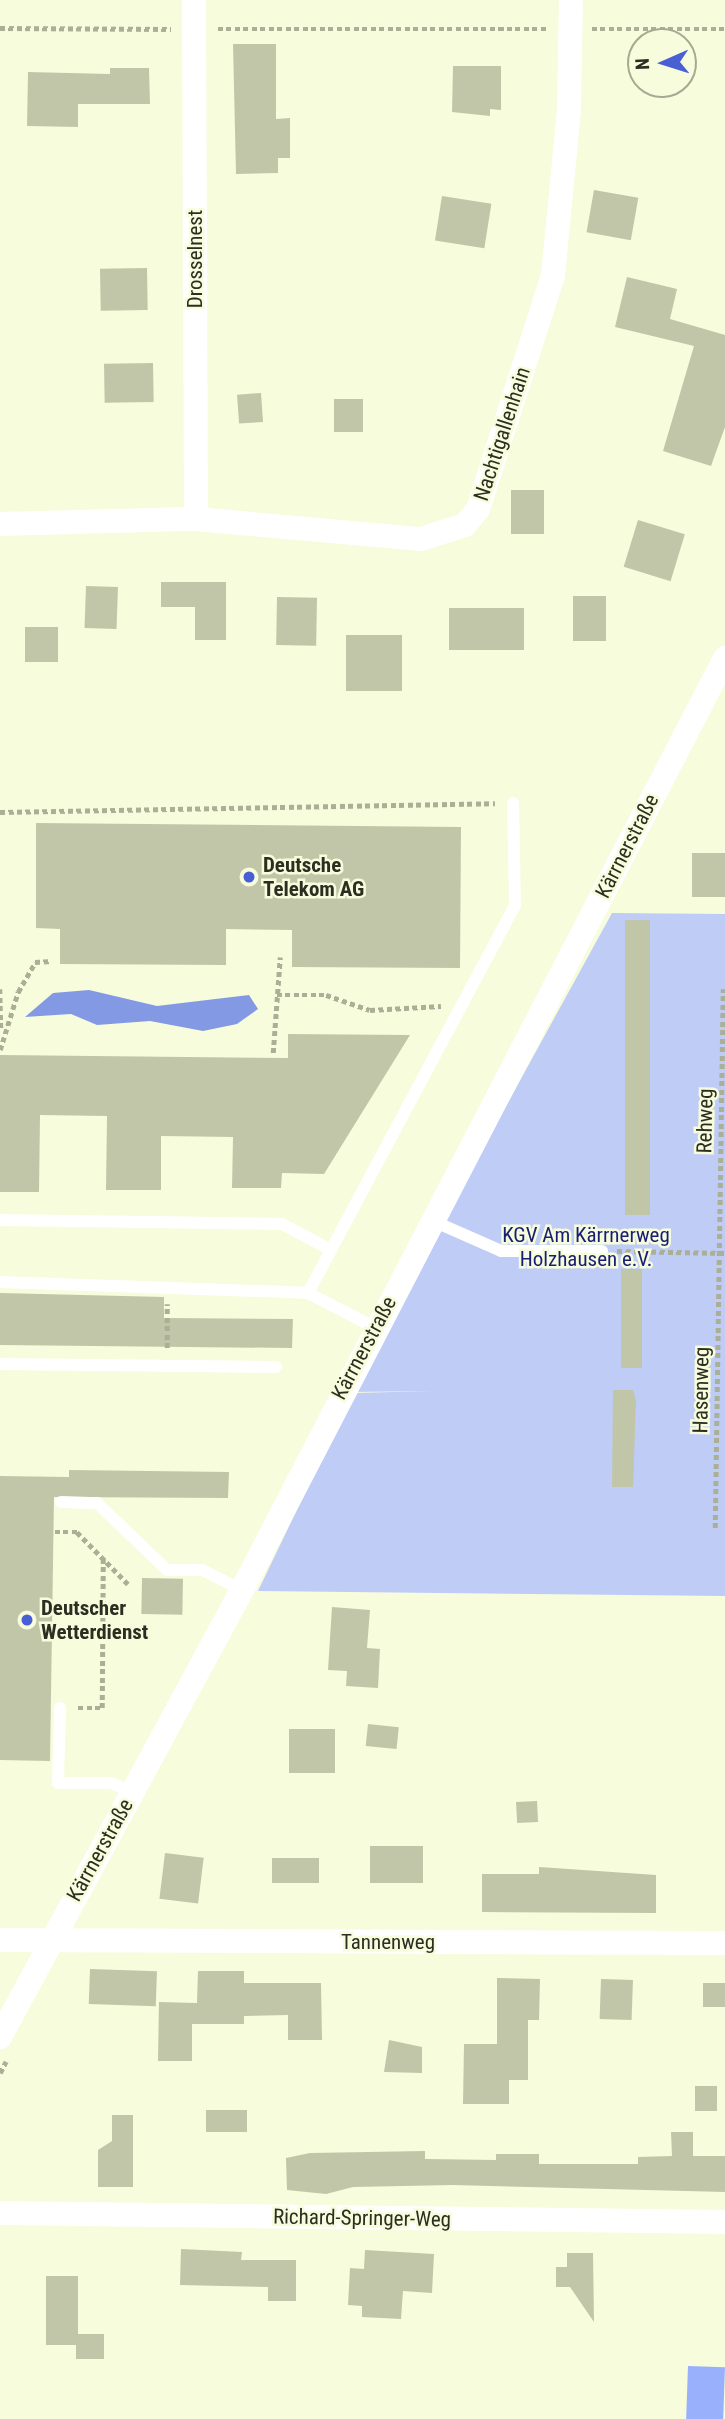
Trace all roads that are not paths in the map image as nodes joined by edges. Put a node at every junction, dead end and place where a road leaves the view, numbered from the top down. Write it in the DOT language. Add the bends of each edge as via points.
graph roads {
  1 [pos="194,0"];
  2 [pos="571,0"];
  3 [pos="196,519"];
  4 [pos="0,524"];
  5 [pos="725,658"];
  6 [pos="513,803"];
  7 [pos="0,1220"];
  8 [pos="433,1221"];
  9 [pos="331,1250"];
  10 [pos="602,1251"];
  11 [pos="0,1282"];
  12 [pos="308,1293"];
  13 [pos="373,1327"];
  14 [pos="0,1364"];
  15 [pos="276,1367"];
  16 [pos="61,1502"];
  17 [pos="242,1590"];
  18 [pos="60,1708"];
  19 [pos="132,1792"];
  20 [pos="0,1940"];
  21 [pos="51,1941"];
  22 [pos="725,1943"];
  23 [pos="0,2037"];
  24 [pos="0,2213"];
  25 [pos="725,2222"];
  1 -- 3 [label="street, Drosselnest"];
  2 -- 3 [label="street, Nachtigallenhain" via="553,276 478,509 465,525 421,539"];
  3 -- 4 [label="street, Nachtigallenhain"];
  5 -- 8 [label="street, Kärrnerstraße"];
  6 -- 9 [label="lane" via="515,906"];
  7 -- 9 [label="lane" via="282,1224"];
  8 -- 10 [label="lane" via="501,1251"];
  8 -- 13 [label="street, Kärrnerstraße"];
  9 -- 12 [label="lane"];
  11 -- 12 [label="lane"];
  12 -- 13 [label="lane"];
  13 -- 17 [label="street, Kärrnerstraße"];
  14 -- 15 [label="lane"];
  16 -- 17 [label="lane" via="97,1503 166,1570 202,1570"];
  17 -- 19 [label="street, Kärrnerstraße"];
  18 -- 19 [label="lane" via="58,1783 111,1783"];
  19 -- 21 [label="street, Kärrnerstraße"];
  20 -- 21 [label="street, Tannenweg"];
  21 -- 22 [label="street, Tannenweg"];
  21 -- 23 [label="street, Kärrnerstraße"];
  24 -- 25 [label="street, Richard-Springer-Weg"];
}
